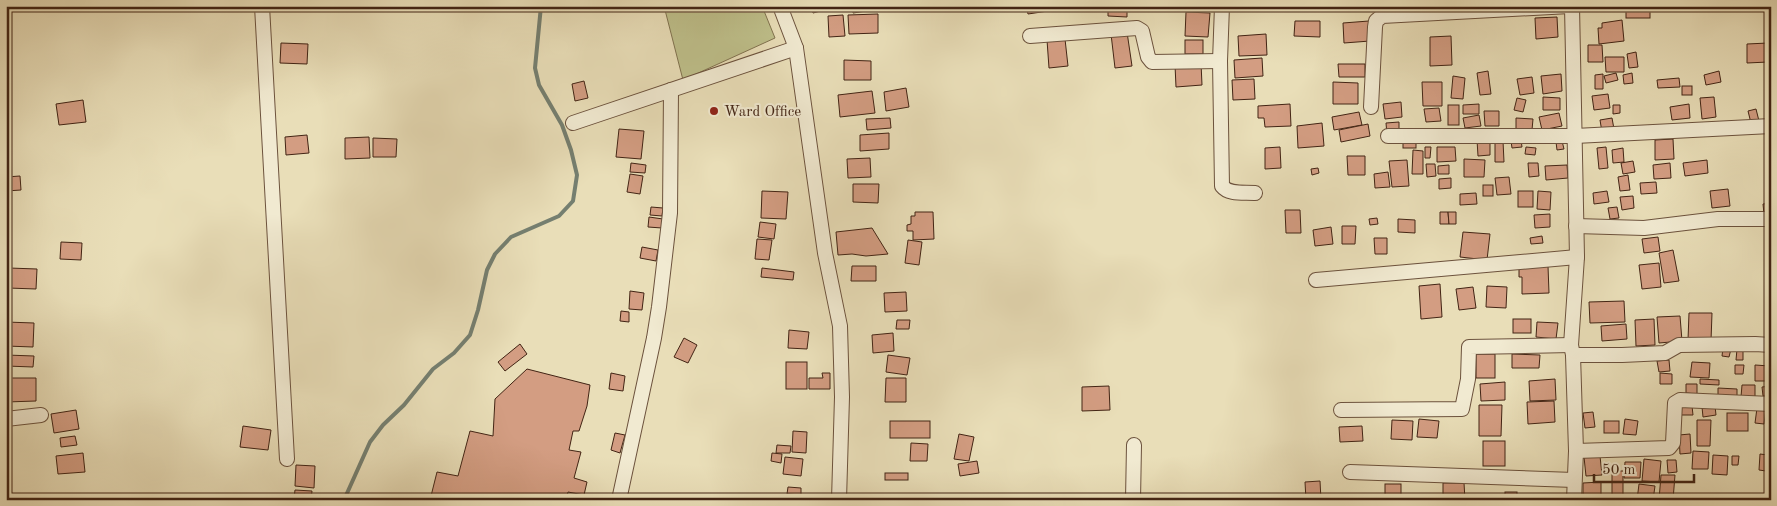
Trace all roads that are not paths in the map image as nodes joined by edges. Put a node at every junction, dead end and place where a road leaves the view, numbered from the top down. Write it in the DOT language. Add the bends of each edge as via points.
graph roads {
  1 [pos="262,6"];
  2 [pos="780,6"];
  3 [pos="1222,6"];
  4 [pos="1571,6"];
  5 [pos="1030,36"];
  6 [pos="796,48"];
  7 [pos="1220,61"];
  8 [pos="671,90"];
  9 [pos="1371,107"];
  10 [pos="573,123"];
  11 [pos="1771,126"];
  12 [pos="1388,136"];
  13 [pos="1575,136"];
  14 [pos="1255,193"];
  15 [pos="1771,219"];
  16 [pos="1576,226"];
  17 [pos="1577,257"];
  18 [pos="1316,280"];
  19 [pos="1771,345"];
  20 [pos="1572,350"];
  21 [pos="1771,404"];
  22 [pos="1341,410"];
  23 [pos="40,415"];
  24 [pos="6,418"];
  25 [pos="1134,445"];
  26 [pos="1576,451"];
  27 [pos="287,459"];
  28 [pos="1350,472"];
  29 [pos="1574,480"];
  30 [pos="619,500"];
  31 [pos="838,500"];
  32 [pos="1133,500"];
  33 [pos="1574,500"];
  1 -- 27 [label="street"];
  2 -- 6 [label="street"];
  3 -- 7 [label="street"];
  4 -- 9 [label="street" via="1382,16 1375,27"];
  4 -- 13 [label="street"];
  5 -- 7 [label="street" via="1137,28 1142,31 1152,62"];
  6 -- 8 [label="street"];
  6 -- 31 [label="street" via="825,253 840,326 842,397"];
  7 -- 14 [label="street" via="1222,186 1234,192"];
  8 -- 10 [label="street"];
  8 -- 30 [label="street" via="670,213 659,307"];
  11 -- 13 [label="street"];
  12 -- 13 [label="street"];
  13 -- 16 [label="street"];
  15 -- 16 [label="street" via="1718,219 1644,228"];
  16 -- 17 [label="street"];
  17 -- 18 [label="street"];
  17 -- 20 [label="street"];
  19 -- 20 [label="street" via="1679,345 1665,353 1622,355"];
  20 -- 22 [label="street" via="1469,347 1468,379 1462,409"];
  20 -- 26 [label="street"];
  21 -- 26 [label="street" via="1680,400 1675,403 1673,443 1669,448"];
  23 -- 24 [label="street"];
  25 -- 32 [label="street"];
  26 -- 29 [label="street"];
  28 -- 29 [label="street"];
  29 -- 33 [label="street"];
}
